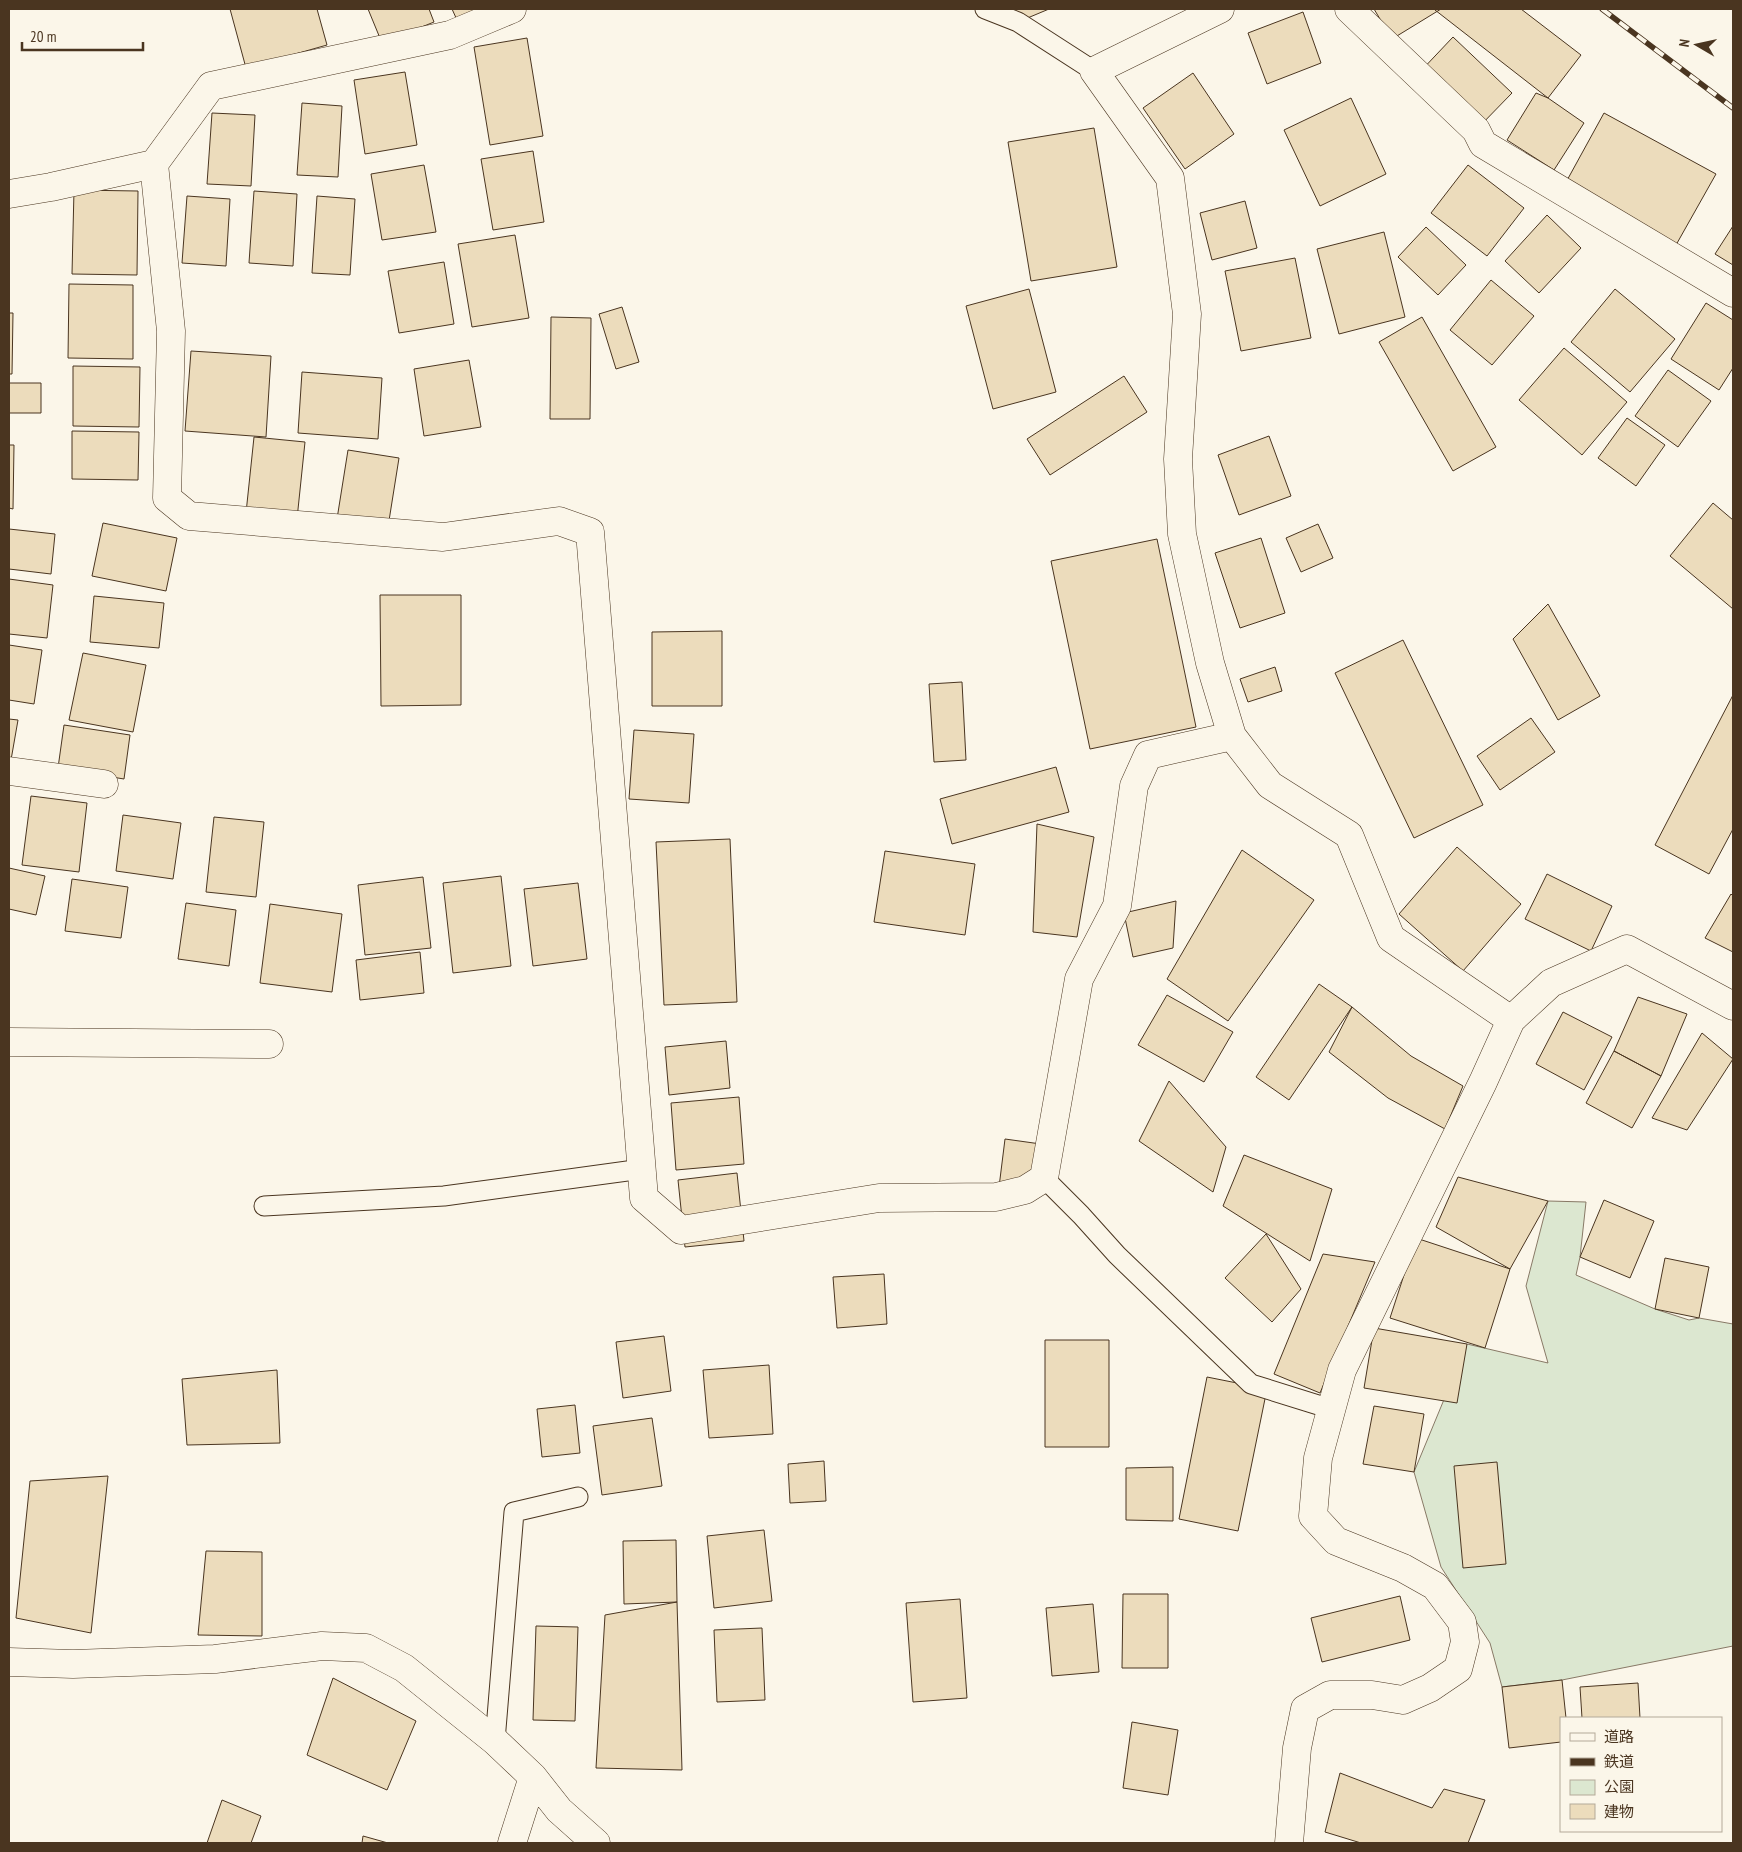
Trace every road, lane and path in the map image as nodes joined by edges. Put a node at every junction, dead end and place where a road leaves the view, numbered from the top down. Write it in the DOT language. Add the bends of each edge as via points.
graph roads {
  1 [pos="512,9"];
  2 [pos="985,9"];
  3 [pos="1220,9"];
  4 [pos="1349,9"];
  5 [pos="1094,71"];
  6 [pos="154,164"];
  7 [pos="9,194"];
  8 [pos="1733,293"];
  9 [pos="1232,736"];
  10 [pos="9,771"];
  11 [pos="104,784"];
  12 [pos="1733,1006"];
  13 [pos="1511,1020"];
  14 [pos="9,1042"];
  15 [pos="269,1044"];
  16 [pos="642,1169"];
  17 [pos="1044,1178"];
  18 [pos="264,1206"];
  19 [pos="1331,1409"];
  20 [pos="578,1497"];
  21 [pos="9,1662"];
  22 [pos="495,1741"];
  23 [pos="533,1777"];
  24 [pos="512,1843"];
  25 [pos="596,1843"];
  26 [pos="1289,1843"];
  1 -- 6 [label="street" via="450,35 211,86"];
  2 -- 5 [label="lane" via="1018,22"];
  3 -- 5 [label="street"];
  4 -- 8 [label="street" via="1476,130 1483,144"];
  5 -- 9 [label="street" via="1170,178 1187,314 1178,459 1182,534 1210,663"];
  6 -- 7 [label="street" via="51,188"];
  6 -- 16 [label="street" via="171,331 167,498 189,516 443,537 559,521 590,532"];
  9 -- 13 [label="street" via="1270,785 1349,836 1391,938"];
  9 -- 17 [label="street" via="1148,755 1134,786 1117,906 1078,979"];
  10 -- 11 [label="street"];
  12 -- 13 [label="street" via="1627,949 1551,983"];
  13 -- 19 [label="street" via="1342,1370"];
  14 -- 15 [label="street"];
  16 -- 17 [label="street" via="644,1198 681,1230 879,1198 996,1197 1025,1190"];
  16 -- 18 [label="lane" via="444,1196"];
  17 -- 19 [label="lane" via="1117,1256 1251,1384"];
  19 -- 26 [label="street" via="1318,1458 1313,1516 1336,1541 1403,1568 1435,1586 1462,1622 1465,1642 1458,1669 1430,1688 1403,1700 1372,1695 1330,1695 1305,1709 1297,1748"];
  20 -- 22 [label="lane" via="514,1512"];
  21 -- 22 [label="street" via="73,1664 215,1660 322,1646 366,1648 404,1668"];
  22 -- 23 [label="street"];
  23 -- 24 [label="street"];
  23 -- 25 [label="street" via="559,1810"];
}
